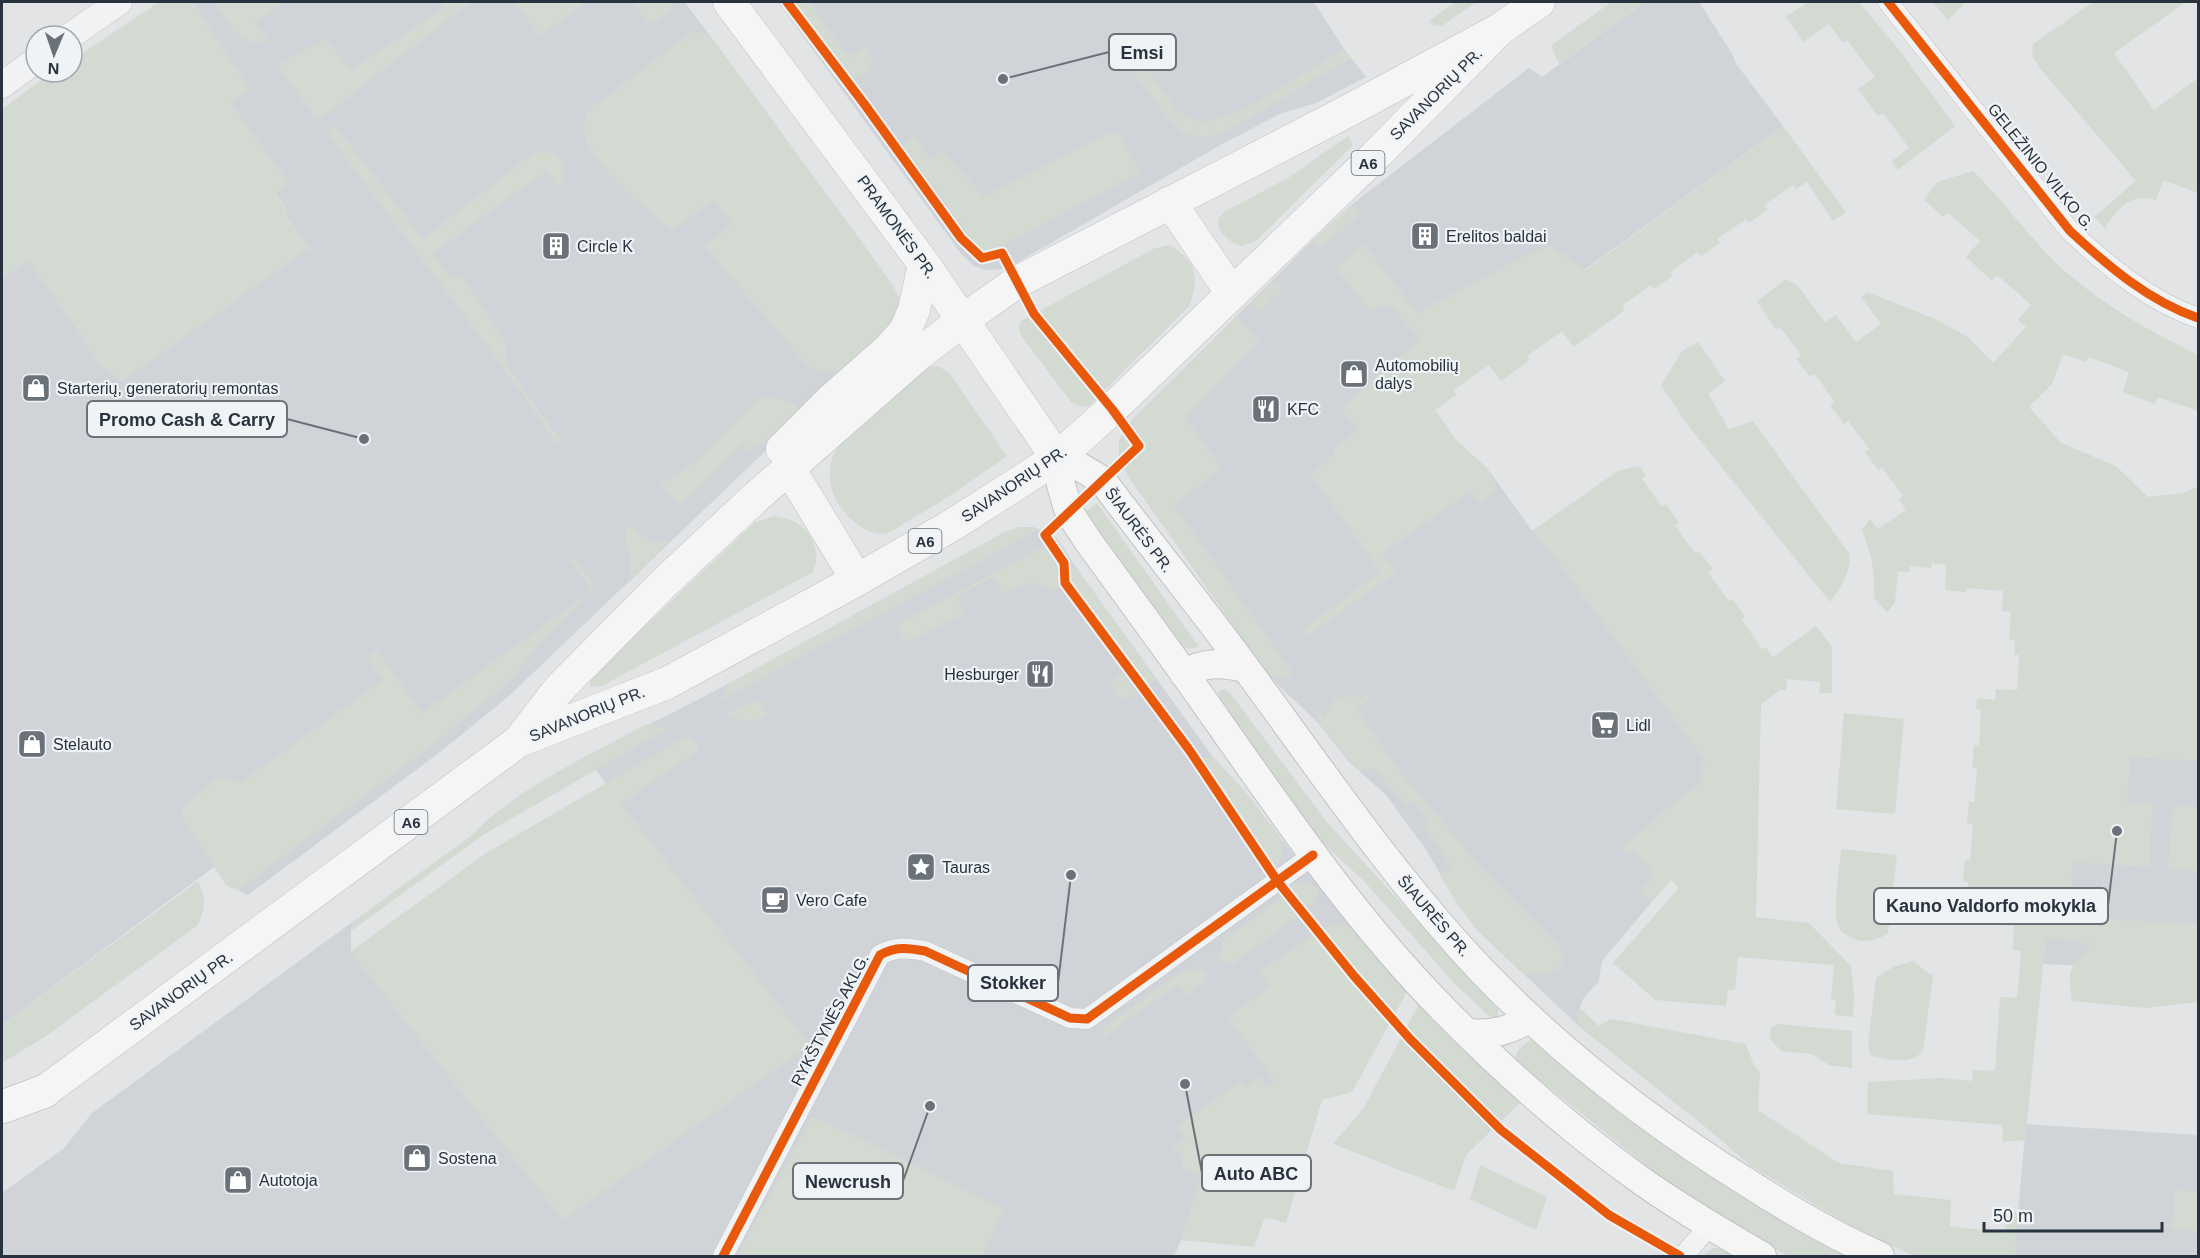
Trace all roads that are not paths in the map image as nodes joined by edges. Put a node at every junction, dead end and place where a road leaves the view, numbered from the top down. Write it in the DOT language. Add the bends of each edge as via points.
graph roads {
  1 [pos="119,2"];
  2 [pos="729,2"];
  3 [pos="1539,2"];
  4 [pos="1888,2"];
  5 [pos="84,26"];
  6 [pos="1500,29"];
  7 [pos="24,69"];
  8 [pos="2,85"];
  9 [pos="1170,202"];
  10 [pos="924,264"];
  11 [pos="1232,292"];
  12 [pos="2199,318"];
  13 [pos="963,320"];
  14 [pos="1057,458"];
  15 [pos="789,468"];
  16 [pos="756,497"];
  17 [pos="857,580"];
  18 [pos="1246,668"];
  19 [pos="1184,674"];
  20 [pos="519,741"];
  21 [pos="1313,855"];
  22 [pos="1530,1018"];
  23 [pos="1468,1033"];
  24 [pos="45,1091"];
  25 [pos="2,1107"];
  26 [pos="1710,1225"];
  27 [pos="723,1257"];
  28 [pos="1683,1257"];
  29 [pos="1762,1257"];
  30 [pos="1880,1257"];
  1 -- 5 [label="street"];
  2 -- 10 [label="main road, PRAMONĖS PR."];
  3 -- 6 [label="main road, SAVANORIŲ PR. / A6"];
  4 -- 12 [label="street, GELEŽINIO VILKO G." via="2070,231 2149,295"];
  6 -- 9 [label="main road, SAVANORIŲ PR. / A6"];
  6 -- 11 [label="main road, SAVANORIŲ PR. / A6" via="1374,157"];
  7 -- 8 [label="street"];
  9 -- 11 [label="main road"];
  9 -- 13 [label="main road, SAVANORIŲ PR. / A6" via="1017,282"];
  10 -- 13 [label="main road, PRAMONĖS PR."];
  10 -- 16 [label="main road" via="905,331 787,442 770,466"];
  11 -- 14 [label="main road, SAVANORIŲ PR. / A6"];
  13 -- 14 [label="main road, PRAMONĖS PR."];
  13 -- 15 [label="main road, SAVANORIŲ PR. / A6" via="918,354"];
  14 -- 17 [label="main road, SAVANORIŲ PR. / A6"];
  14 -- 18 [label="main road, ŠIAURĖS PR." via="1102,480"];
  14 -- 19 [label="main road" via="1069,512"];
  15 -- 16 [label="main road, SAVANORIŲ PR. / A6"];
  15 -- 17 [label="main road"];
  16 -- 20 [label="main road, SAVANORIŲ PR. / A6" via="619,626 559,689"];
  17 -- 20 [label="main road, SAVANORIŲ PR. / A6" via="667,683"];
  18 -- 19 [label="main road" via="1207,664"];
  18 -- 22 [label="main road, ŠIAURĖS PR." via="1392,866 1436,920"];
  19 -- 21 [label="main road"];
  20 -- 24 [label="main road, SAVANORIŲ PR. / A6"];
  21 -- 23 [label="main road" via="1344,897"];
  21 -- 27 [label="street, RYKŠTYNĖS AKLG." via="1087,1018 1070,1018 925,951 902,947 880,955"];
  22 -- 23 [label="main road" via="1502,1033"];
  22 -- 30 [label="main road, ŠIAURĖS PR." via="1600,1079 1705,1156 1794,1212"];
  23 -- 26 [label="main road" via="1587,1141"];
  24 -- 25 [label="highway"];
  26 -- 28 [label="street"];
  26 -- 29 [label="main road"];
}
